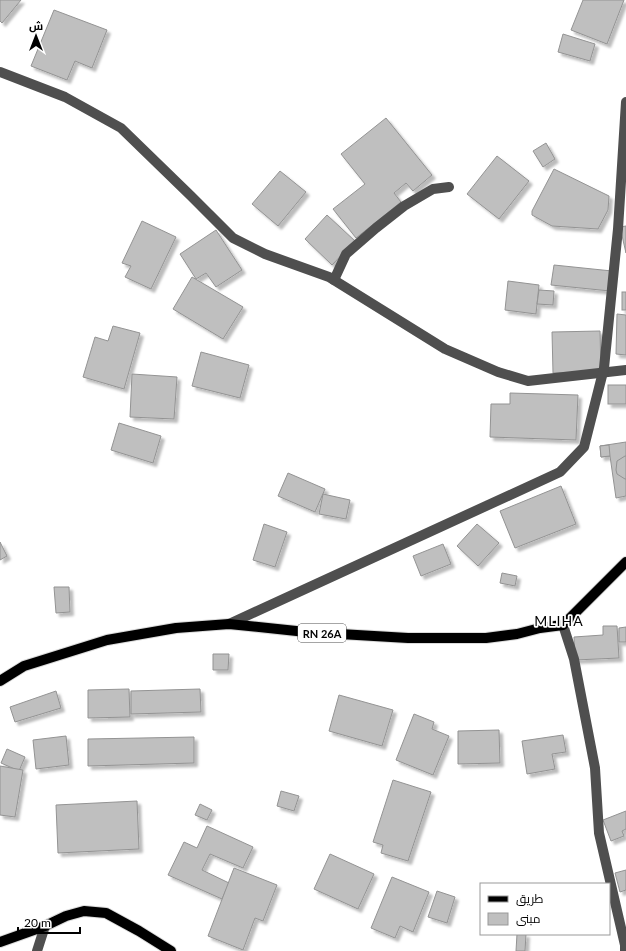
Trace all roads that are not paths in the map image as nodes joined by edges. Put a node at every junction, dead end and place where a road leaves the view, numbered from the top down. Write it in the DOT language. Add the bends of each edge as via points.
graph roads {
  1 [pos="0,72"];
  2 [pos="626,102"];
  3 [pos="448,187"];
  4 [pos="334,280"];
  5 [pos="626,370"];
  6 [pos="603,373"];
  7 [pos="626,562"];
  8 [pos="229,624"];
  9 [pos="563,625"];
  10 [pos="0,681"];
  11 [pos="45,926"];
  12 [pos="0,942"];
  13 [pos="37,951"];
  14 [pos="171,951"];
  15 [pos="625,951"];
  1 -- 4 [label="street" via="65,97 120,128 233,238 265,254"];
  2 -- 6 [label="street" via="618,229"];
  3 -- 4 [label="street" via="434,189 404,206 376,228 346,254"];
  4 -- 6 [label="street" via="445,350 498,372 528,381"];
  5 -- 6 [label="street"];
  6 -- 8 [label="street" via="584,447 560,472"];
  7 -- 9 [label="main road"];
  8 -- 9 [label="main road, RN 26A" via="408,638 486,638"];
  8 -- 10 [label="main road, RN 26A" via="176,628 107,640 24,666"];
  9 -- 15 [label="street" via="574,659 594,768 599,833"];
  11 -- 12 [label="main road"];
  11 -- 13 [label="street"];
  11 -- 14 [label="main road" via="84,911 106,913"];
}
